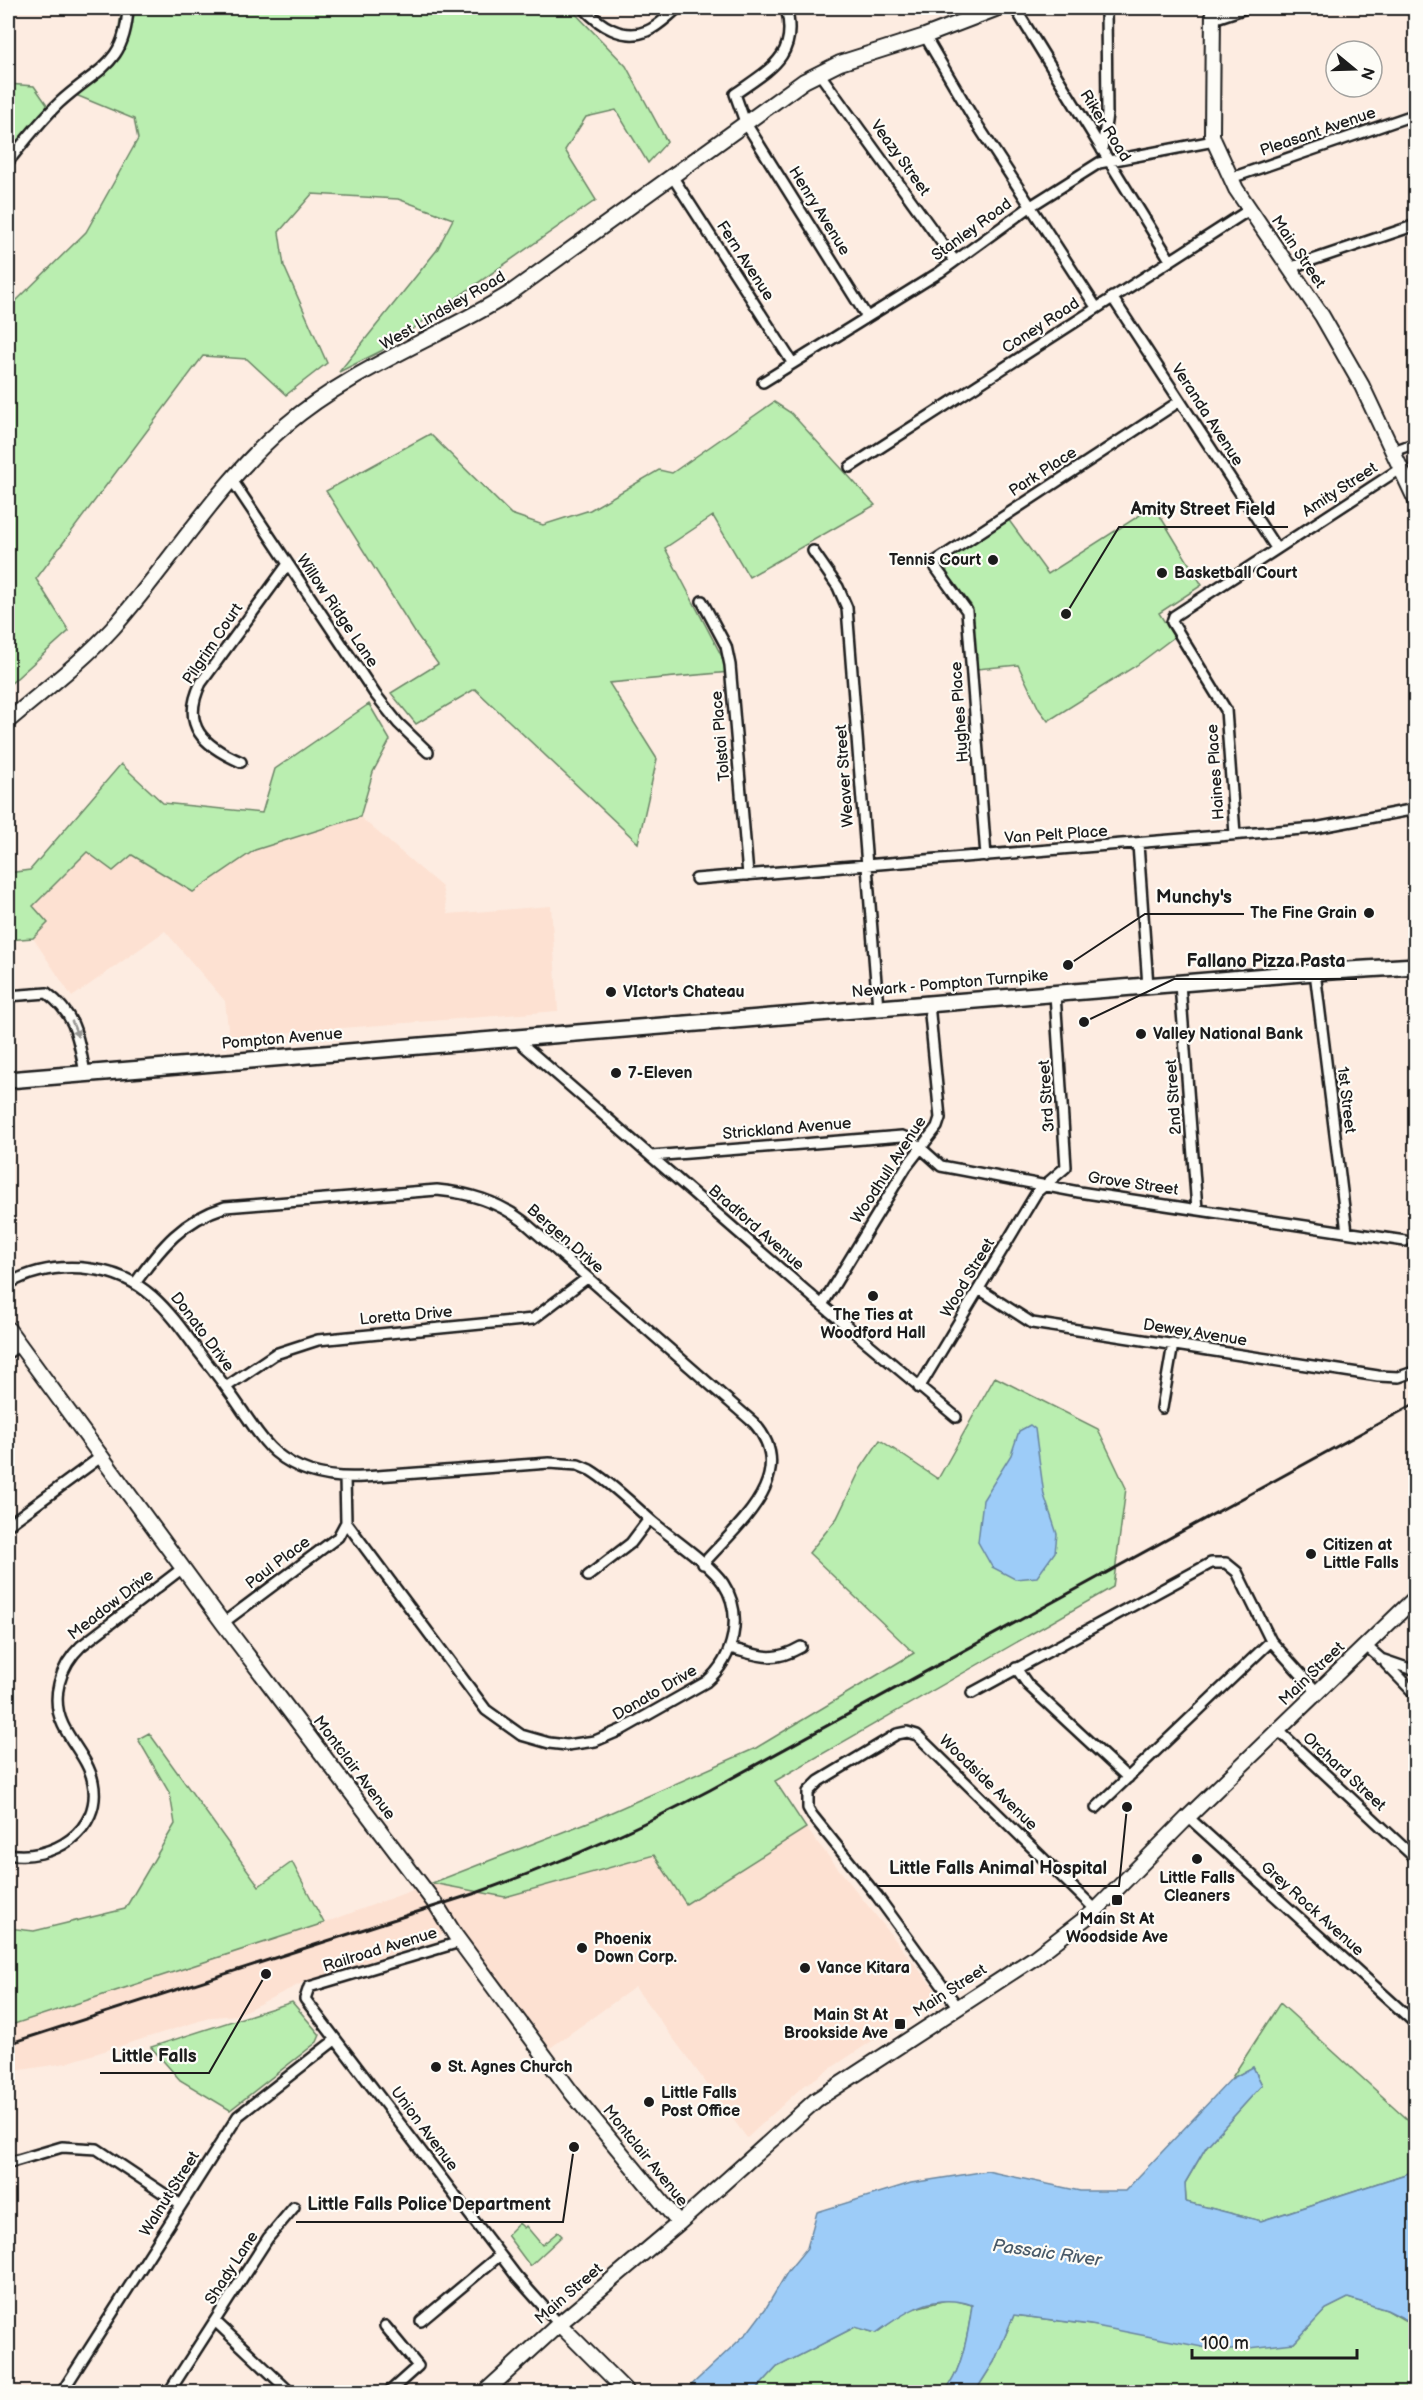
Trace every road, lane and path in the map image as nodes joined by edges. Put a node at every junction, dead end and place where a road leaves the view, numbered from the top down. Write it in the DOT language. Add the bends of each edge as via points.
graph roads {
  1 [pos="128,8"];
  2 [pos="584,8"];
  3 [pos="678,8"];
  4 [pos="786,8"];
  5 [pos="1015,8"];
  6 [pos="1106,8"];
  7 [pos="1246,8"];
  8 [pos="989,9"];
  9 [pos="1213,14"];
  10 [pos="926,36"];
  11 [pos="819,73"];
  12 [pos="1416,114"];
  13 [pos="745,122"];
  14 [pos="1214,141"];
  15 [pos="1102,150"];
  16 [pos="1108,160"];
  17 [pos="8,162"];
  18 [pos="672,176"];
  19 [pos="1231,178"];
  20 [pos="1031,206"];
  21 [pos="1250,210"];
  22 [pos="1416,225"];
  23 [pos="1170,260"];
  24 [pos="956,261"];
  25 [pos="1289,268"];
  26 [pos="1112,297"];
  27 [pos="1096,307"];
  28 [pos="867,317"];
  29 [pos="792,362"];
  30 [pos="763,382"];
  31 [pos="1180,401"];
  32 [pos="1416,443"];
  33 [pos="1393,451"];
  34 [pos="850,467"];
  35 [pos="1401,468"];
  36 [pos="231,480"];
  37 [pos="1416,501"];
  38 [pos="1276,548"];
  39 [pos="813,551"];
  40 [pos="288,564"];
  41 [pos="941,574"];
  42 [pos="702,601"];
  43 [pos="1174,616"];
  44 [pos="8,721"];
  45 [pos="428,752"];
  46 [pos="241,762"];
  47 [pos="1416,808"];
  48 [pos="1236,834"];
  49 [pos="1138,844"];
  50 [pos="986,856"];
  51 [pos="867,865"];
  52 [pos="748,875"];
  53 [pos="696,879"];
  54 [pos="1416,966"];
  55 [pos="1315,972"];
  56 [pos="1180,984"];
  57 [pos="1148,986"];
  58 [pos="1055,994"];
  59 [pos="8,996"];
  60 [pos="929,1004"];
  61 [pos="878,1008"];
  62 [pos="560,1035"];
  63 [pos="515,1038"];
  64 [pos="85,1073"];
  65 [pos="8,1080"];
  66 [pos="921,1149"];
  67 [pos="651,1156"];
  68 [pos="1043,1185"];
  69 [pos="1197,1209"];
  70 [pos="1347,1232"];
  71 [pos="1405,1241"];
  72 [pos="587,1278"];
  73 [pos="136,1282"];
  74 [pos="8,1284"];
  75 [pos="979,1289"];
  76 [pos="822,1305"];
  77 [pos="8,1329"];
  78 [pos="1173,1344"];
  79 [pos="13,1349"];
  80 [pos="1416,1371"];
  81 [pos="226,1387"];
  82 [pos="919,1388"];
  83 [pos="1162,1408"];
  84 [pos="956,1417"];
  85 [pos="102,1456"];
  86 [pos="345,1478"];
  87 [pos="649,1519"];
  88 [pos="346,1522"];
  89 [pos="8,1525"];
  90 [pos="703,1564"];
  91 [pos="184,1567"];
  92 [pos="588,1576"];
  93 [pos="1416,1597"];
  94 [pos="223,1623"];
  95 [pos="1271,1641"];
  96 [pos="1365,1645"];
  97 [pos="801,1647"];
  98 [pos="730,1648"];
  99 [pos="1381,1659"];
  100 [pos="1016,1668"];
  101 [pos="1416,1671"];
  102 [pos="1317,1692"];
  103 [pos="972,1693"];
  104 [pos="1416,1695"];
  105 [pos="1278,1730"];
  106 [pos="1128,1778"];
  107 [pos="1096,1808"];
  108 [pos="1188,1817"];
  109 [pos="8,1854"];
  110 [pos="1416,1859"];
  111 [pos="1096,1910"];
  112 [pos="460,1942"];
  113 [pos="309,1987"];
  114 [pos="957,2006"];
  115 [pos="1416,2024"];
  116 [pos="335,2040"];
  117 [pos="8,2163"];
  118 [pos="181,2205"];
  119 [pos="294,2207"];
  120 [pos="678,2223"];
  121 [pos="500,2254"];
  122 [pos="215,2321"];
  123 [pos="421,2321"];
  124 [pos="559,2324"];
  125 [pos="385,2326"];
  126 [pos="62,2392"];
  127 [pos="169,2392"];
  128 [pos="290,2392"];
  129 [pos="389,2392"];
  130 [pos="485,2392"];
  131 [pos="627,2392"];
  1 -- 17 [label="street" via="124,37 102,71 60,103"];
  2 -- 3 [label="street" via="595,20 630,35 649,31"];
  4 -- 13 [label="street, Henry Avenue" via="791,30 786,50 774,66 735,94"];
  5 -- 15 [label="street, Riker Road"];
  6 -- 15 [label="street" via="1107,114"];
  7 -- 9 [label="street"];
  8 -- 10 [label="street, West Lindsley Road"];
  9 -- 14 [label="street, Main Street"];
  10 -- 11 [label="street, West Lindsley Road"];
  10 -- 20 [label="street"];
  11 -- 13 [label="street, West Lindsley Road"];
  11 -- 24 [label="street, Veazy Street"];
  12 -- 19 [label="street, Pleasant Avenue"];
  13 -- 18 [label="street, West Lindsley Road"];
  13 -- 28 [label="street, Henry Avenue"];
  14 -- 16 [label="street, Stanley Road"];
  14 -- 19 [label="street, Main Street"];
  15 -- 16 [label="street, Riker Road"];
  16 -- 20 [label="street, Stanley Road"];
  16 -- 23 [label="street, Riker Road"];
  18 -- 29 [label="street, Fern Avenue"];
  18 -- 36 [label="street, West Lindsley Road" via="509,294 307,409"];
  19 -- 21 [label="street, Main Street"];
  20 -- 24 [label="street, Stanley Road"];
  20 -- 27 [label="street"];
  21 -- 23 [label="street, Coney Road"];
  21 -- 25 [label="street, Main Street"];
  22 -- 25 [label="street"];
  23 -- 26 [label="street, Coney Road"];
  24 -- 28 [label="street, Stanley Road"];
  25 -- 33 [label="street, Main Street" via="1362,386"];
  26 -- 27 [label="street, Coney Road"];
  26 -- 31 [label="street, Veranda Avenue"];
  27 -- 34 [label="street, Coney Road"];
  28 -- 29 [label="street, Stanley Road"];
  29 -- 30 [label="street, Stanley Road"];
  31 -- 38 [label="street, Veranda Avenue"];
  31 -- 41 [label="street, Park Place" via="939,558 935,564"];
  32 -- 33 [label="street"];
  33 -- 35 [label="street, Main Street"];
  35 -- 37 [label="street, Main Street"];
  35 -- 38 [label="street, Amity Street"];
  36 -- 40 [label="street, Willow Ridge Lane"];
  36 -- 44 [label="street, West Lindsley Road" via="108,633"];
  38 -- 43 [label="street, Amity Street"];
  39 -- 51 [label="street, Weaver Street" via="838,587 847,608"];
  40 -- 45 [label="street, Willow Ridge Lane" via="375,694"];
  40 -- 46 [label="street, Pilgrim Court" via="201,683 195,698 195,722 203,738 215,751"];
  41 -- 50 [label="street, Hughes Place" via="967,612"];
  42 -- 52 [label="street, Tolstoi Place" via="726,646 730,665"];
  43 -- 48 [label="street, Haines Place" via="1173,622 1226,710"];
  47 -- 48 [label="street, Van Pelt Place" via="1316,828"];
  48 -- 49 [label="street, Van Pelt Place"];
  49 -- 50 [label="street, Van Pelt Place"];
  49 -- 57 [label="street"];
  50 -- 51 [label="street, Van Pelt Place"];
  51 -- 52 [label="street, Van Pelt Place"];
  51 -- 61 [label="street, Weaver Street"];
  52 -- 53 [label="street, Van Pelt Place"];
  54 -- 55 [label="main road, Newark - Pompton Turnpike"];
  55 -- 56 [label="main road, Newark - Pompton Turnpike"];
  55 -- 70 [label="street, 1st Street"];
  56 -- 57 [label="main road, Newark - Pompton Turnpike"];
  56 -- 69 [label="street, 2nd Street"];
  57 -- 58 [label="main road, Newark - Pompton Turnpike"];
  58 -- 60 [label="main road, Newark - Pompton Turnpike"];
  58 -- 68 [label="street, 3rd Street" via="1067,1160 1066,1167"];
  59 -- 64 [label="street, one-way" via="47,993 63,1006 77,1031"];
  60 -- 61 [label="main road, Newark - Pompton Turnpike"];
  60 -- 66 [label="street, Woodhull Avenue" via="940,1119"];
  61 -- 62 [label="main road, Newark - Pompton Turnpike"];
  62 -- 63 [label="main road, Pompton Avenue"];
  63 -- 64 [label="main road, Pompton Avenue"];
  63 -- 67 [label="street, Bradford Avenue"];
  64 -- 65 [label="main road, Pompton Avenue"];
  66 -- 67 [label="street, Strickland Avenue" via="912,1140 892,1136"];
  66 -- 68 [label="street, Grove Street" via="941,1166"];
  66 -- 76 [label="street, Woodhull Avenue" via="906,1167"];
  67 -- 76 [label="street, Bradford Avenue"];
  68 -- 69 [label="street, Grove Street"];
  68 -- 75 [label="street, Wood Street"];
  69 -- 70 [label="street, Grove Street"];
  70 -- 71 [label="street, Grove Street"];
  72 -- 73 [label="street, Bergen Drive" via="505,1208 467,1193 436,1190 225,1207 179,1230"];
  72 -- 81 [label="street, Loretta Drive" via="533,1319 318,1340 269,1357"];
  72 -- 90 [label="street, Bergen Drive" via="754,1423 766,1439 771,1466 766,1489"];
  73 -- 74 [label="street, Donato Drive" via="110,1272 68,1267 40,1271"];
  73 -- 81 [label="street, Donato Drive" via="167,1308"];
  75 -- 78 [label="street, Dewey Avenue" via="1032,1323"];
  75 -- 82 [label="street, Wood Street"];
  76 -- 82 [label="street, Bradford Avenue"];
  77 -- 79 [label="street, Montclair Avenue"];
  78 -- 80 [label="street, Dewey Avenue" via="1391,1378"];
  78 -- 83 [label="street"];
  79 -- 85 [label="street, Montclair Avenue"];
  81 -- 86 [label="street, Donato Drive" via="257,1433 276,1453 302,1468"];
  82 -- 84 [label="street, Bradford Avenue"];
  85 -- 89 [label="street"];
  85 -- 91 [label="street, Montclair Avenue"];
  86 -- 87 [label="street, Donato Drive" via="565,1463 598,1475"];
  86 -- 88 [label="street"];
  87 -- 90 [label="street, Donato Drive"];
  87 -- 92 [label="street" via="631,1543"];
  88 -- 94 [label="street, Paul Place" via="338,1537"];
  88 -- 98 [label="street, Donato Drive" via="486,1710 521,1734 567,1745 595,1741 706,1682 723,1664"];
  90 -- 98 [label="street, Donato Drive" via="722,1582 730,1601 734,1625"];
  91 -- 94 [label="street, Montclair Avenue"];
  91 -- 109 [label="street, Meadow Drive" via="81,1646 61,1675 60,1714 94,1785 92,1810 84,1827 49,1852"];
  93 -- 96 [label="street, Main Street"];
  94 -- 112 [label="street, Montclair Avenue" via="437,1906"];
  95 -- 100 [label="street" via="1237,1572 1226,1563 1211,1563"];
  95 -- 102 [label="street"];
  95 -- 106 [label="street"];
  96 -- 99 [label="street"];
  96 -- 102 [label="street, Main Street"];
  97 -- 98 [label="street" via="775,1658"];
  99 -- 101 [label="street"];
  99 -- 104 [label="street"];
  100 -- 103 [label="street"];
  100 -- 106 [label="street" via="1028,1685"];
  102 -- 105 [label="street, Main Street"];
  105 -- 108 [label="street, Main Street"];
  105 -- 110 [label="street, Orchard Street"];
  106 -- 107 [label="street"];
  108 -- 111 [label="street, Main Street"];
  108 -- 115 [label="street, Grey Rock Avenue"];
  111 -- 114 [label="street, Main Street" via="1034,1958"];
  111 -- 114 [label="street, Woodside Avenue" via="921,1739 907,1732 888,1738 819,1781 808,1792 808,1808 878,1896"];
  112 -- 113 [label="street, Railroad Avenue"];
  112 -- 120 [label="street, Montclair Avenue" via="572,2093"];
  113 -- 116 [label="street, Union Avenue" via="306,2003"];
  114 -- 120 [label="street, Main Street" via="829,2090"];
  116 -- 118 [label="street, Walnut Street" via="238,2116"];
  116 -- 121 [label="street, Union Avenue"];
  117 -- 118 [label="street" via="62,2147 97,2149"];
  118 -- 126 [label="street, Walnut Street"];
  119 -- 122 [label="street, Shady Lane" via="268,2238"];
  120 -- 124 [label="street, Main Street"];
  121 -- 123 [label="street"];
  121 -- 124 [label="street, Union Avenue"];
  122 -- 127 [label="street"];
  122 -- 128 [label="street, Shady Lane"];
  124 -- 130 [label="street, Main Street"];
  124 -- 131 [label="street, Union Avenue"];
  125 -- 129 [label="street" via="418,2366"];
}
